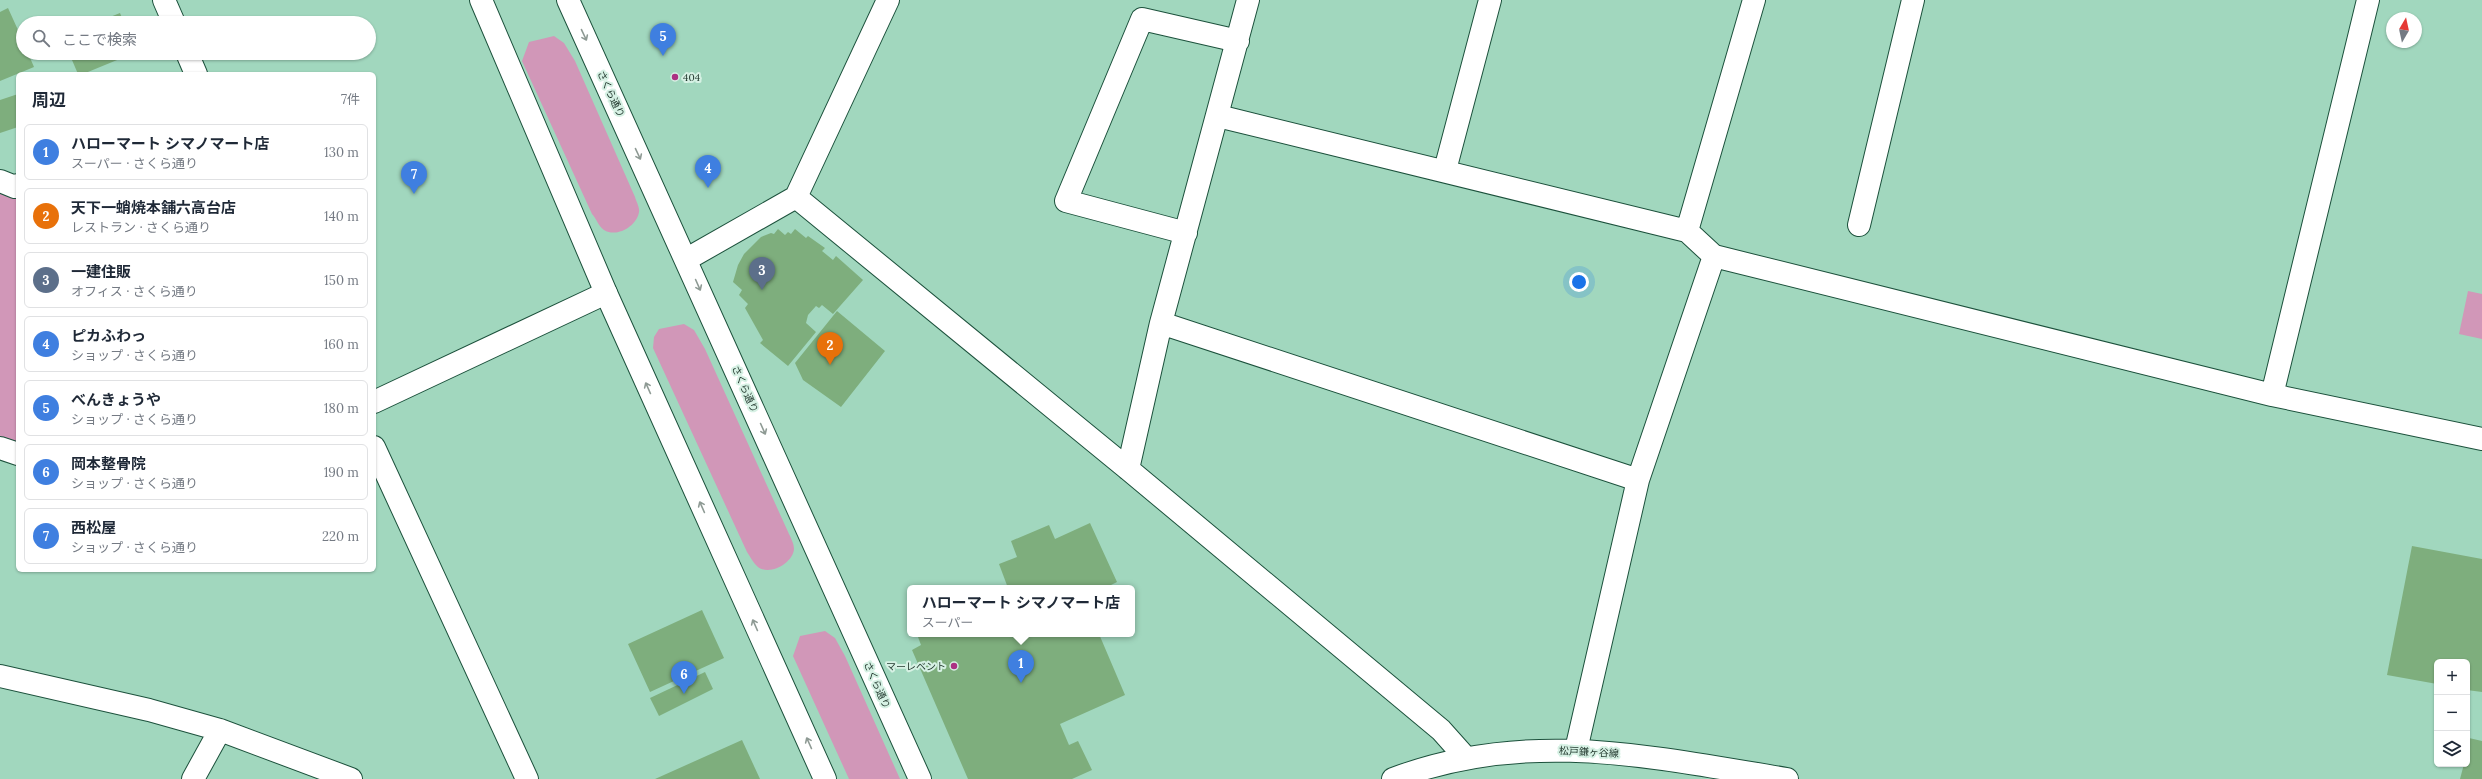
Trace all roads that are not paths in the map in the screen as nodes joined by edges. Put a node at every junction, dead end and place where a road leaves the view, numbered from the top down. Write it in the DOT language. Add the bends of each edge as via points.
graph roads {
  1 [pos="164,0"];
  2 [pos="481,0"];
  3 [pos="568,0"];
  4 [pos="888,0"];
  5 [pos="1248,0"];
  6 [pos="1490,0"];
  7 [pos="1754,0"];
  8 [pos="1913,0"];
  9 [pos="2368,0"];
  10 [pos="171,16"];
  11 [pos="1238,41"];
  12 [pos="190,60"];
  13 [pos="195,72"];
  14 [pos="1218,116"];
  15 [pos="1445,170"];
  16 [pos="0,181"];
  17 [pos="16,186"];
  18 [pos="796,197"];
  19 [pos="1860,225"];
  20 [pos="1687,231"];
  21 [pos="1186,233"];
  22 [pos="1714,256"];
  23 [pos="687,260"];
  24 [pos="606,293"];
  25 [pos="1161,323"];
  26 [pos="2272,395"];
  27 [pos="376,401"];
  28 [pos="2482,439"];
  29 [pos="0,448"];
  30 [pos="376,451"];
  31 [pos="16,453"];
  32 [pos="1128,469"];
  33 [pos="1638,480"];
  34 [pos="0,676"];
  35 [pos="220,730"];
  36 [pos="1576,750"];
  37 [pos="1466,758"];
  38 [pos="193,779"];
  39 [pos="351,779"];
  40 [pos="527,779"];
  41 [pos="825,779"];
  42 [pos="920,779"];
  43 [pos="1393,779"];
  44 [pos="1787,779"];
  1 -- 10 [label="street"];
  2 -- 24 [label="street"];
  3 -- 23 [label="street, さくら通り, one-way"];
  4 -- 18 [label="street"];
  5 -- 11 [label="street"];
  6 -- 15 [label="street"];
  7 -- 20 [label="street"];
  8 -- 19 [label="street"];
  9 -- 26 [label="street"];
  11 -- 14 [label="street"];
  11 -- 21 [label="street" via="1142,19 1066,201"];
  12 -- 13 [label="street"];
  14 -- 15 [label="street"];
  14 -- 21 [label="street"];
  15 -- 20 [label="street"];
  16 -- 17 [label="street"];
  18 -- 23 [label="street"];
  18 -- 32 [label="street"];
  20 -- 22 [label="street"];
  21 -- 25 [label="street"];
  22 -- 26 [label="street"];
  22 -- 33 [label="street"];
  23 -- 42 [label="street, さくら通り, one-way"];
  24 -- 27 [label="street"];
  41 -- 24 [label="street, one-way"];
  25 -- 32 [label="street"];
  25 -- 33 [label="street"];
  26 -- 28 [label="street"];
  29 -- 31 [label="street"];
  30 -- 40 [label="street"];
  32 -- 37 [label="street" via="1441,730"];
  33 -- 36 [label="street"];
  34 -- 35 [label="street" via="149,710"];
  35 -- 38 [label="street"];
  35 -- 39 [label="street"];
  36 -- 37 [label="street, 松戸鎌ヶ谷線" via="1518,750"];
  36 -- 44 [label="street, 松戸鎌ヶ谷線" via="1652,757"];
  37 -- 43 [label="street, 松戸鎌ヶ谷線" via="1420,769"];
}
